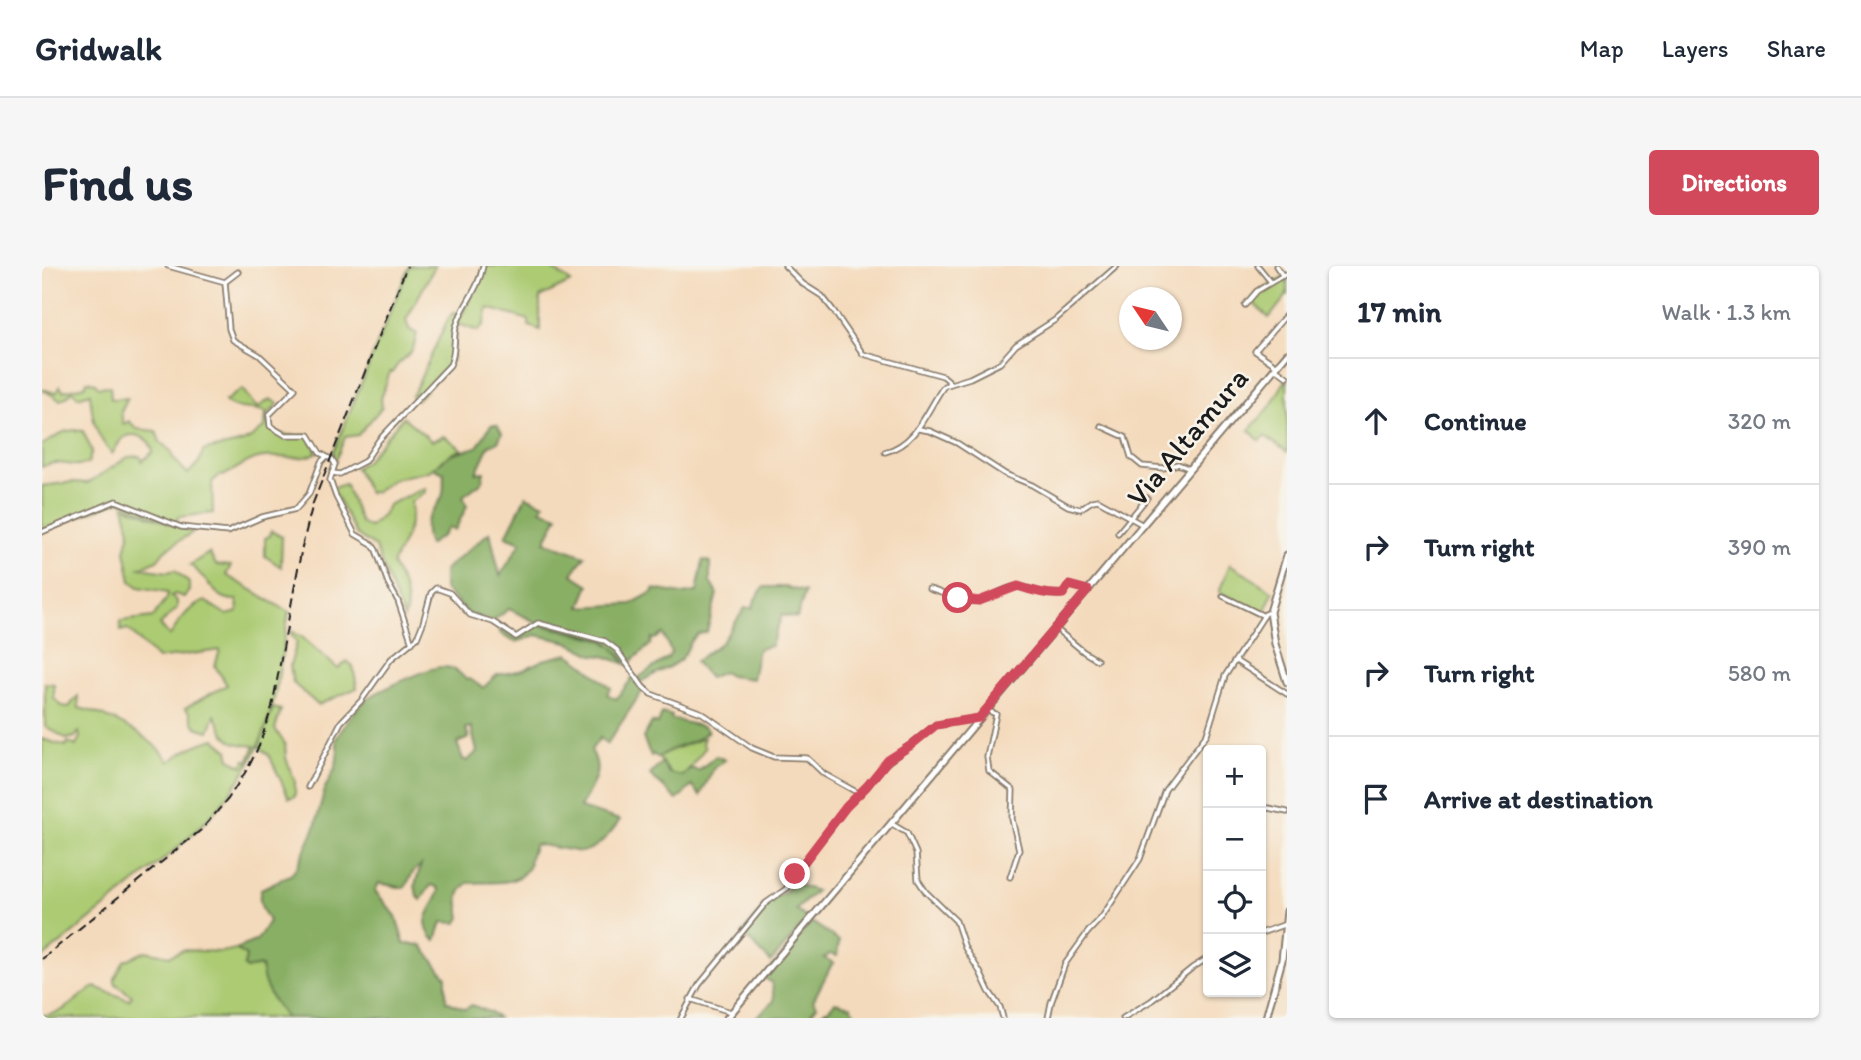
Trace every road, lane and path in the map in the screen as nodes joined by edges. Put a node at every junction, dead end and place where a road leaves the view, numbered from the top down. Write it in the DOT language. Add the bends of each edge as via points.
graph roads {
  1 [pos="168,266"];
  2 [pos="483,266"];
  3 [pos="785,266"];
  4 [pos="1117,266"];
  5 [pos="1258,266"];
  6 [pos="1276,266"];
  7 [pos="238,272"];
  8 [pos="1285,274"];
  9 [pos="225,282"];
  10 [pos="1271,282"];
  11 [pos="1245,305"];
  12 [pos="1287,314"];
  13 [pos="1287,354"];
  14 [pos="1276,367"];
  15 [pos="1287,377"];
  16 [pos="949,384"];
  17 [pos="1101,426"];
  18 [pos="919,429"];
  19 [pos="885,452"];
  20 [pos="329,458"];
  21 [pos="1190,469"];
  22 [pos="332,473"];
  23 [pos="1147,498"];
  24 [pos="1132,518"];
  25 [pos="1143,525"];
  26 [pos="42,532"];
  27 [pos="1118,533"];
  28 [pos="1287,555"];
  29 [pos="929,589"];
  30 [pos="1088,590"];
  31 [pos="1223,596"];
  32 [pos="1267,614"];
  33 [pos="1055,628"];
  34 [pos="412,643"];
  35 [pos="1097,660"];
  36 [pos="1237,661"];
  37 [pos="1287,682"];
  38 [pos="1287,694"];
  39 [pos="986,710"];
  40 [pos="979,718"];
  41 [pos="308,787"];
  42 [pos="860,794"];
  43 [pos="1268,808"];
  44 [pos="1287,812"];
  45 [pos="891,823"];
  46 [pos="1010,877"];
  47 [pos="1287,911"];
  48 [pos="1286,924"];
  49 [pos="1266,931"];
  50 [pos="1203,961"];
  51 [pos="690,999"];
  52 [pos="732,1012"];
  53 [pos="681,1018"];
  54 [pos="727,1018"];
  55 [pos="1003,1018"];
  56 [pos="1048,1018"];
  57 [pos="1123,1018"];
  58 [pos="1266,1018"];
  1 -- 9 [label="street"];
  2 -- 22 [label="street" via="477,288 457,323 450,365 365,461 340,474"];
  3 -- 16 [label="street" via="822,296 863,354 943,376"];
  4 -- 16 [label="street" via="1055,320 1016,345 1000,363"];
  5 -- 10 [label="street"];
  6 -- 8 [label="street"];
  7 -- 9 [label="street"];
  8 -- 10 [label="street"];
  9 -- 20 [label="street" via="233,340 260,355 295,389 270,413 270,426 285,435 309,435 320,453"];
  10 -- 11 [label="street"];
  12 -- 14 [label="street" via="1255,351"];
  13 -- 14 [label="main road, Via Altamura"];
  14 -- 15 [label="street"];
  14 -- 21 [label="main road, Via Altamura"];
  16 -- 18 [label="street" via="941,389"];
  17 -- 21 [label="street" via="1125,437 1131,457 1142,466 1178,464"];
  18 -- 19 [label="street"];
  18 -- 24 [label="street" via="957,443 1068,506 1080,509 1098,500"];
  20 -- 22 [label="street" via="335,464"];
  20 -- 26 [label="street" via="321,462 309,494 298,508 228,532 181,527 116,501"];
  21 -- 25 [label="main road, Via Altamura"];
  22 -- 34 [label="street" via="330,482 355,534 376,550"];
  23 -- 24 [label="street"];
  24 -- 25 [label="street"];
  24 -- 27 [label="street"];
  25 -- 30 [label="main road, Via Altamura"];
  28 -- 32 [label="main road"];
  29 -- 30 [label="street" via="976,601 1018,586 1058,595 1069,585"];
  30 -- 33 [label="main road, Via Altamura"];
  31 -- 32 [label="street"];
  32 -- 36 [label="street"];
  32 -- 37 [label="main road"];
  33 -- 35 [label="street"];
  33 -- 39 [label="main road, Via Altamura"];
  34 -- 41 [label="street" via="391,659 341,722"];
  34 -- 42 [label="street" via="436,588 450,593 470,615 516,637 538,623 602,639 617,650 654,697 702,713 770,756 807,758 824,774"];
  36 -- 38 [label="street"];
  36 -- 56 [label="street" via="1225,676 1208,731 1165,790 1140,859 1065,964"];
  39 -- 40 [label="main road, Via Altamura"];
  39 -- 46 [label="street" via="996,714 989,771 1013,790 1012,819 1019,850"];
  40 -- 42 [label="street" via="936,725 888,760"];
  40 -- 45 [label="main road, Via Altamura"];
  42 -- 51 [label="street" via="786,889 762,907"];
  43 -- 44 [label="street"];
  45 -- 52 [label="main road, Via Altamura"];
  45 -- 55 [label="street" via="907,833 916,853 918,880 956,921 965,948"];
  47 -- 48 [label="main road"];
  48 -- 49 [label="street"];
  48 -- 58 [label="main road" via="1282,960"];
  50 -- 57 [label="street"];
  51 -- 52 [label="street"];
  51 -- 53 [label="street"];
  52 -- 54 [label="main road, Via Altamura"];
}
